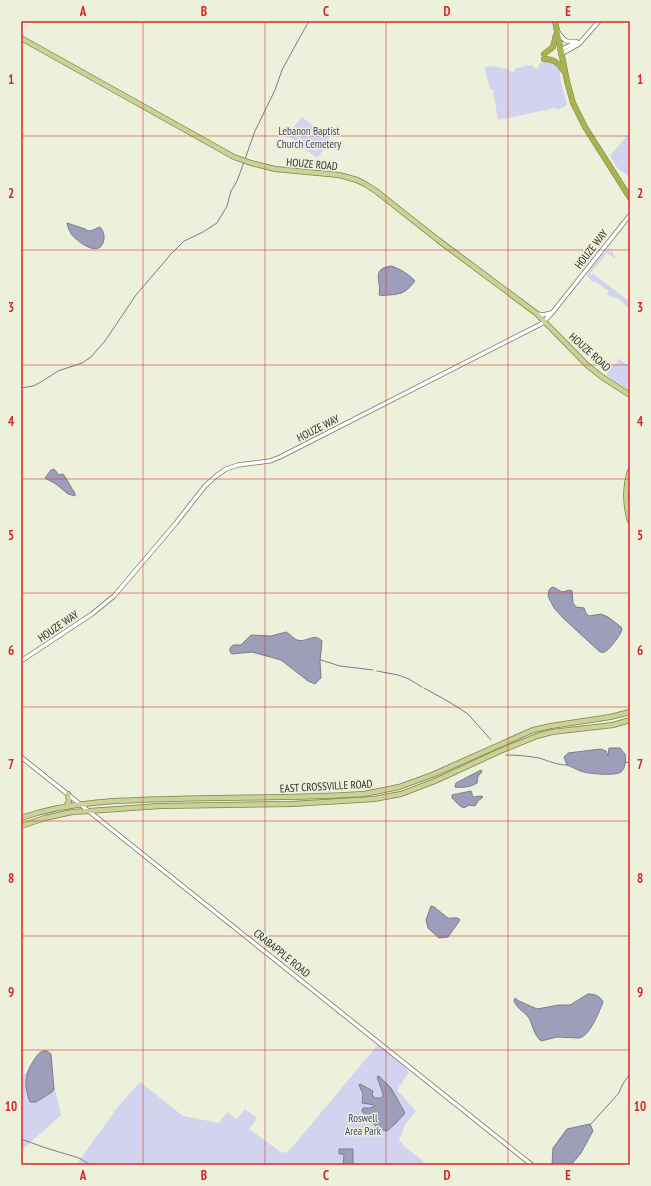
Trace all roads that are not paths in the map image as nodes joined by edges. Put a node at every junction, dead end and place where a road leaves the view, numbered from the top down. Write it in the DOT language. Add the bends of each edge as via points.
graph roads {
  1 [pos="555,21"];
  2 [pos="599,21"];
  3 [pos="556,30"];
  4 [pos="21,38"];
  5 [pos="581,41"];
  6 [pos="577,42"];
  7 [pos="561,52"];
  8 [pos="566,78"];
  9 [pos="630,198"];
  10 [pos="630,216"];
  11 [pos="552,313"];
  12 [pos="537,314"];
  13 [pos="544,321"];
  14 [pos="630,395"];
  15 [pos="630,471"];
  16 [pos="630,520"];
  17 [pos="21,661"];
  18 [pos="630,712"];
  19 [pos="630,720"];
  20 [pos="21,757"];
  21 [pos="68,794"];
  22 [pos="80,804"];
  23 [pos="66,807"];
  24 [pos="89,811"];
  25 [pos="21,818"];
  26 [pos="21,826"];
  27 [pos="532,1165"];
  1 -- 3 [label="highway"];
  2 -- 5 [label="street"];
  3 -- 6 [label="street" via="565,40"];
  3 -- 7 [label="highway"];
  3 -- 8 [label="highway" via="553,46 544,57 557,62"];
  4 -- 12 [label="main road, HOUZE ROAD" via="234,157 275,170 339,175 364,184"];
  5 -- 6 [label="street"];
  5 -- 7 [label="street" via="575,47"];
  6 -- 7 [label="street"];
  7 -- 8 [label="highway"];
  8 -- 9 [label="highway" via="578,115"];
  10 -- 11 [label="street, HOUZE WAY"];
  11 -- 12 [label="street"];
  11 -- 13 [label="street, HOUZE WAY"];
  12 -- 13 [label="main road, HOUZE ROAD"];
  13 -- 14 [label="main road, HOUZE ROAD" via="587,365"];
  13 -- 17 [label="street, HOUZE WAY" via="280,457 270,461 238,465 221,472 205,486 114,596 92,614"];
  15 -- 16 [label="main road" via="626,493"];
  18 -- 22 [label="main road, EAST CROSSVILLE ROAD" via="533,730 432,775 377,792"];
  19 -- 24 [label="main road, EAST CROSSVILLE ROAD" via="613,725 537,736 435,781 401,794 374,799 292,804 160,806"];
  20 -- 21 [label="street, CRABAPPLE ROAD"];
  21 -- 22 [label="street, CRABAPPLE ROAD"];
  21 -- 23 [label="main road" via="69,801"];
  22 -- 23 [label="main road, EAST CROSSVILLE ROAD"];
  22 -- 24 [label="street, CRABAPPLE ROAD"];
  23 -- 25 [label="main road, EAST CROSSVILLE ROAD"];
  24 -- 26 [label="main road, EAST CROSSVILLE ROAD" via="72,812"];
  24 -- 27 [label="street, CRABAPPLE ROAD"];
}
